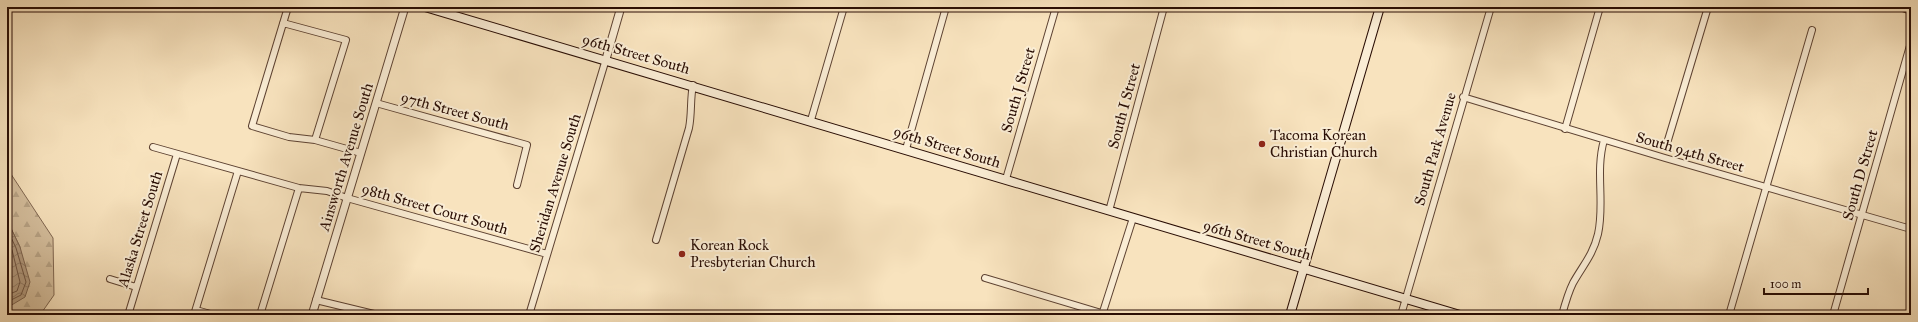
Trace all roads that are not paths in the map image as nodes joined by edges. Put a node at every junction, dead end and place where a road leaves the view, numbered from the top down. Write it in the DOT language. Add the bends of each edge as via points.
graph roads {
  1 [pos="288,7"];
  2 [pos="405,7"];
  3 [pos="425,7"];
  4 [pos="621,7"];
  5 [pos="844,7"];
  6 [pos="946,7"];
  7 [pos="1056,7"];
  8 [pos="1163,7"];
  9 [pos="1380,7"];
  10 [pos="1490,7"];
  11 [pos="1600,7"];
  12 [pos="1708,7"];
  13 [pos="1900,7"];
  14 [pos="1911,10"];
  15 [pos="283,23"];
  16 [pos="1812,30"];
  17 [pos="1911,42"];
  18 [pos="606,60"];
  19 [pos="693,85"];
  20 [pos="1463,97"];
  21 [pos="376,103"];
  22 [pos="811,120"];
  23 [pos="1565,129"];
  24 [pos="315,140"];
  25 [pos="1604,140"];
  26 [pos="1668,140"];
  27 [pos="153,147"];
  28 [pos="906,149"];
  29 [pos="361,153"];
  30 [pos="177,154"];
  31 [pos="238,171"];
  32 [pos="1006,179"];
  33 [pos="517,185"];
  34 [pos="298,188"];
  35 [pos="1765,188"];
  36 [pos="347,198"];
  37 [pos="1109,211"];
  38 [pos="1863,214"];
  39 [pos="1133,218"];
  40 [pos="1911,229"];
  41 [pos="656,240"];
  42 [pos="547,254"];
  43 [pos="1303,268"];
  44 [pos="984,278"];
  45 [pos="110,279"];
  46 [pos="136,287"];
  47 [pos="1406,299"];
  48 [pos="316,300"];
  49 [pos="129,312"];
  50 [pos="195,312"];
  51 [pos="1104,314"];
  52 [pos="214,315"];
  53 [pos="260,315"];
  54 [pos="312,315"];
  55 [pos="378,315"];
  56 [pos="529,315"];
  57 [pos="1290,315"];
  58 [pos="1401,315"];
  59 [pos="1460,315"];
  60 [pos="1562,315"];
  61 [pos="1729,315"];
  62 [pos="1833,315"];
  1 -- 15 [label="street"];
  2 -- 21 [label="street, Ainsworth Avenue South"];
  3 -- 18 [label="main road, 96th Street South"];
  4 -- 18 [label="street"];
  5 -- 22 [label="street"];
  6 -- 28 [label="street"];
  7 -- 32 [label="street, South J Street"];
  8 -- 37 [label="street, South I Street"];
  9 -- 43 [label="main road"];
  10 -- 20 [label="street, South Park Avenue"];
  11 -- 23 [label="street"];
  12 -- 26 [label="street"];
  13 -- 14 [label="street"];
  15 -- 24 [label="street" via="346,40"];
  15 -- 24 [label="street" via="252,126 290,137"];
  16 -- 35 [label="street"];
  17 -- 38 [label="street, South D Street"];
  18 -- 19 [label="main road, 96th Street South"];
  18 -- 42 [label="street, Sheridan Avenue South"];
  19 -- 22 [label="main road, 96th Street South"];
  19 -- 41 [label="street" via="689,128"];
  20 -- 23 [label="street, South 94th Street"];
  20 -- 47 [label="street, South Park Avenue"];
  21 -- 29 [label="street, Ainsworth Avenue South"];
  21 -- 33 [label="street, 97th Street South" via="528,144"];
  22 -- 28 [label="main road, 96th Street South"];
  23 -- 25 [label="street, South 94th Street"];
  24 -- 29 [label="street"];
  25 -- 35 [label="street, South 94th Street"];
  25 -- 60 [label="street" via="1599,159 1598,233 1591,256 1573,284"];
  27 -- 30 [label="street, 98th Street Court South"];
  28 -- 32 [label="main road, 96th Street South"];
  29 -- 36 [label="street, Ainsworth Avenue South"];
  30 -- 31 [label="street, 98th Street Court South"];
  30 -- 46 [label="street, Alaska Street South"];
  31 -- 34 [label="street, 98th Street Court South"];
  31 -- 50 [label="street"];
  32 -- 37 [label="main road, 96th Street South"];
  34 -- 36 [label="street, 98th Street Court South" via="327,191"];
  34 -- 53 [label="street"];
  35 -- 38 [label="street, South 94th Street"];
  35 -- 61 [label="street"];
  36 -- 42 [label="street, 98th Street Court South"];
  36 -- 48 [label="street, Ainsworth Avenue South"];
  37 -- 39 [label="main road, 96th Street South"];
  38 -- 40 [label="street, South 94th Street"];
  38 -- 62 [label="street, South D Street"];
  39 -- 43 [label="main road, 96th Street South"];
  39 -- 51 [label="street"];
  42 -- 56 [label="street, Sheridan Avenue South"];
  43 -- 47 [label="main road, 96th Street South"];
  43 -- 57 [label="main road"];
  44 -- 51 [label="street"];
  45 -- 46 [label="street"];
  46 -- 49 [label="street, Alaska Street South"];
  47 -- 58 [label="street, South Park Avenue"];
  47 -- 59 [label="main road, 96th Street South"];
  48 -- 54 [label="street, Ainsworth Avenue South"];
  48 -- 55 [label="street"];
  50 -- 52 [label="street"];
}
